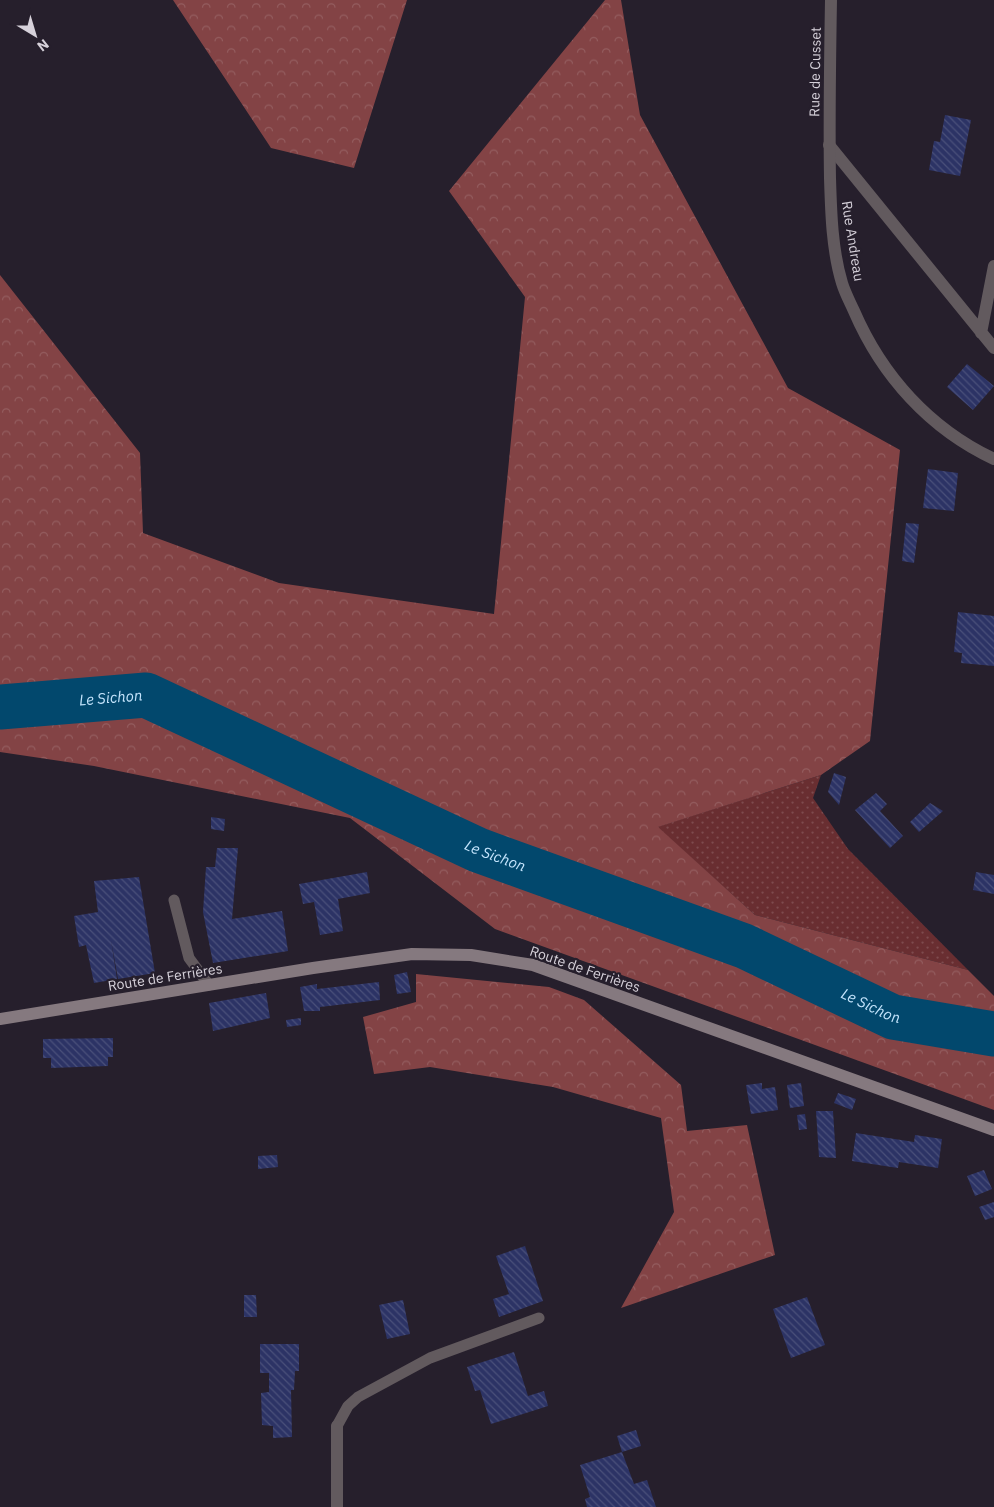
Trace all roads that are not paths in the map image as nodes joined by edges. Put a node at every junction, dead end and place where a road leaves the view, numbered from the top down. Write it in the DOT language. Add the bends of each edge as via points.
graph roads {
  1 [pos="831,0"];
  2 [pos="829,145"];
  3 [pos="994,266"];
  4 [pos="992,287"];
  5 [pos="981,333"];
  6 [pos="994,348"];
  7 [pos="994,459"];
  8 [pos="174,900"];
  9 [pos="208,985"];
  10 [pos="0,1020"];
  11 [pos="994,1130"];
  12 [pos="539,1318"];
  13 [pos="337,1426"];
  14 [pos="337,1507"];
  1 -- 2 [label="street, Rue de Cusset"];
  2 -- 5 [label="street"];
  2 -- 7 [label="street, Rue Andreau" via="831,219 842,283 864,334 892,378 930,419"];
  3 -- 4 [label="street"];
  4 -- 5 [label="street"];
  5 -- 6 [label="street"];
  8 -- 9 [label="lane" via="189,958"];
  9 -- 10 [label="main road, Route de Ferrières"];
  9 -- 11 [label="main road, Route de Ferrières" via="412,954 470,955 533,965"];
  12 -- 13 [label="lane" via="430,1358 358,1397 348,1406"];
  13 -- 14 [label="street"];
}
